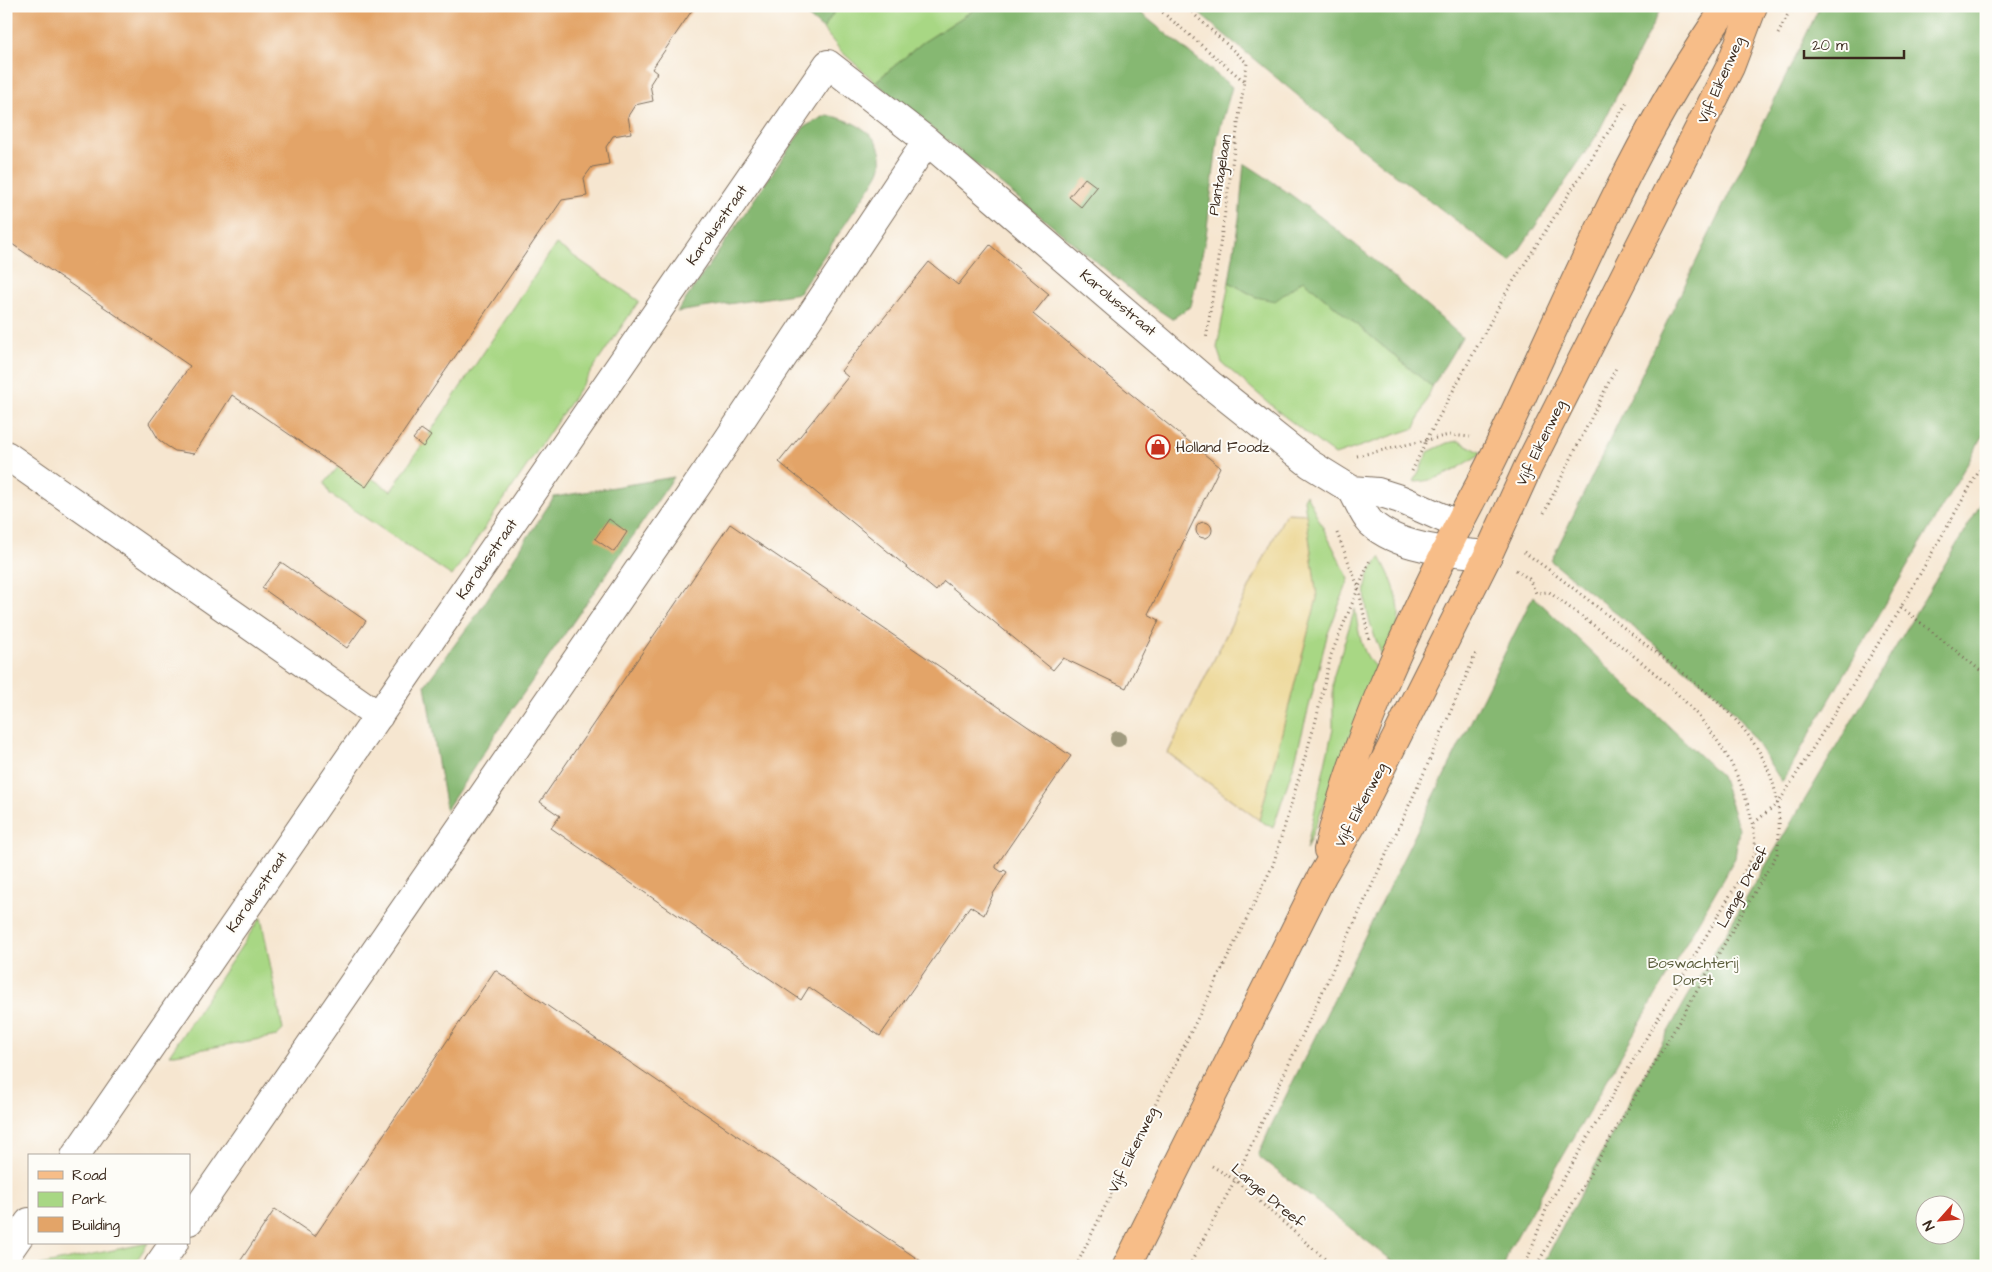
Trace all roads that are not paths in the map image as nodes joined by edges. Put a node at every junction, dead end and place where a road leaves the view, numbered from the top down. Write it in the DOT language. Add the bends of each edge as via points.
graph roads {
  1 [pos="1727,6"];
  2 [pos="1753,6"];
  3 [pos="927,141"];
  4 [pos="6,455"];
  5 [pos="1352,490"];
  6 [pos="1459,525"];
  7 [pos="1447,552"];
  8 [pos="1488,555"];
  9 [pos="379,716"];
  10 [pos="1322,876"];
  11 [pos="76,1154"];
  12 [pos="190,1220"];
  13 [pos="28,1223"];
  14 [pos="173,1244"];
  15 [pos="6,1255"];
  16 [pos="158,1266"];
  17 [pos="1127,1266"];
  1 -- 6 [label="main road, Vijf Eikenweg" via="1700,44 1630,168 1497,452"];
  2 -- 8 [label="main road, Vijf Eikenweg" via="1730,67 1528,467"];
  3 -- 5 [label="street, Karolusstraat" via="1212,386 1310,464"];
  3 -- 9 [label="street, Karolusstraat" via="828,64"];
  3 -- 12 [label="street" via="703,477"];
  4 -- 9 [label="street"];
  5 -- 6 [label="street, Karolusstraat" via="1378,492 1400,499"];
  5 -- 7 [label="street, Karolusstraat" via="1370,522 1384,532"];
  6 -- 7 [label="main road, Vijf Eikenweg"];
  7 -- 8 [label="street, Karolusstraat"];
  7 -- 10 [label="main road, Vijf Eikenweg" via="1390,668 1358,748 1340,798"];
  8 -- 10 [label="main road, Vijf Eikenweg" via="1356,818"];
  9 -- 11 [label="street, Karolusstraat"];
  10 -- 17 [label="main road, Vijf Eikenweg"];
  13 -- 15 [label="street"];
  14 -- 16 [label="street"];
}
